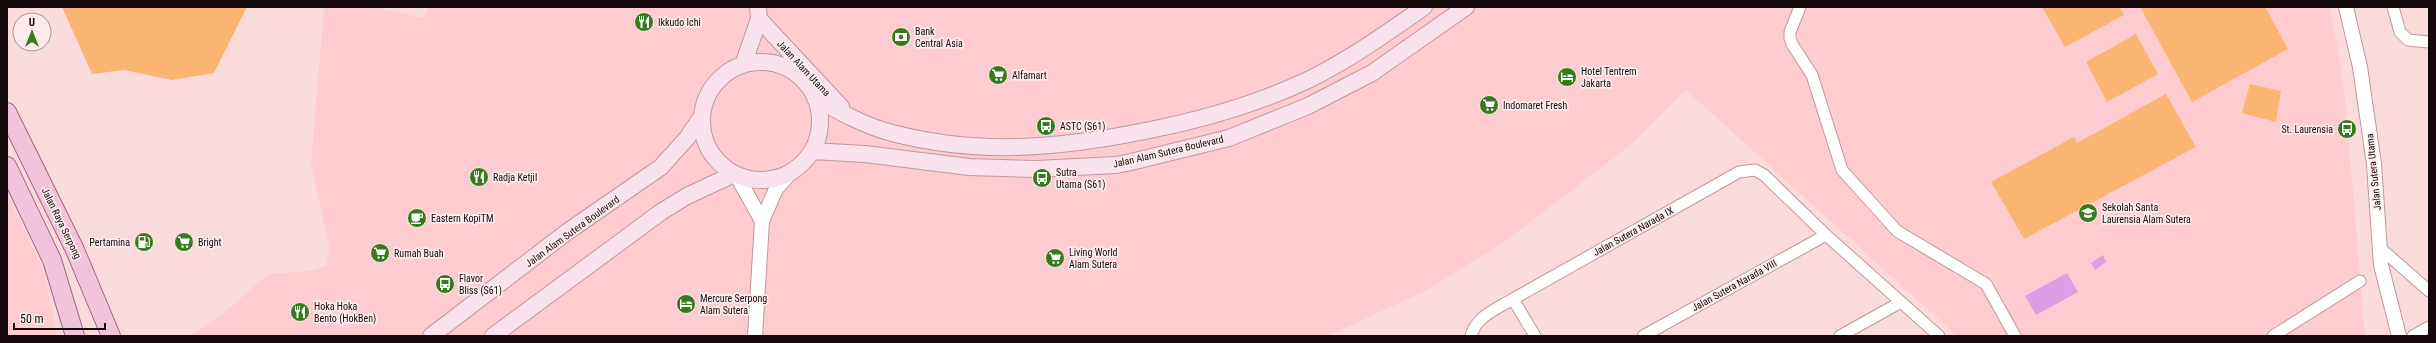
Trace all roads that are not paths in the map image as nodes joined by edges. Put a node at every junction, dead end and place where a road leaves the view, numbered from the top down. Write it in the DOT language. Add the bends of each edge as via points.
graph roads {
  1 [pos="1424,7"];
  2 [pos="1466,7"];
  3 [pos="1800,7"];
  4 [pos="2346,7"];
  5 [pos="2393,7"];
  6 [pos="758,13"];
  7 [pos="2429,42"];
  8 [pos="743,65"];
  9 [pos="815,98"];
  10 [pos="7,112"];
  11 [pos="702,116"];
  12 [pos="850,117"];
  13 [pos="812,151"];
  14 [pos="7,166"];
  15 [pos="792,171"];
  16 [pos="736,175"];
  17 [pos="762,221"];
  18 [pos="1826,235"];
  19 [pos="2379,247"];
  20 [pos="2360,281"];
  21 [pos="2429,291"];
  22 [pos="1513,299"];
  23 [pos="1901,302"];
  24 [pos="2429,327"];
  25 [pos="76,336"];
  26 [pos="111,336"];
  27 [pos="431,336"];
  28 [pos="493,336"];
  29 [pos="754,336"];
  30 [pos="1471,336"];
  31 [pos="1534,336"];
  32 [pos="1643,336"];
  33 [pos="1840,336"];
  34 [pos="1939,336"];
  35 [pos="2015,336"];
  36 [pos="2273,336"];
  37 [pos="2399,336"];
  38 [pos="2413,336"];
  1 -- 12 [label="main road" via="1370,44 1309,79 1249,105 1200,120 1103,140 1059,146 1000,149 942,143 892,133"];
  2 -- 13 [label="main road, Jalan Alam Sutera Boulevard" via="1372,73 1308,106 1230,138 1131,162 1036,169 976,167 865,154"];
  3 -- 35 [label="street" via="1790,32 1792,44 1812,75 1842,170 1898,231 1986,284"];
  4 -- 19 [label="street, Jalan Sutera Utama" via="2360,67 2371,142"];
  5 -- 7 [label="street" via="2400,32 2408,40"];
  6 -- 8 [label="main road, Jalan Alam Utama"];
  6 -- 12 [label="main road, Jalan Alam Utama"];
  8 -- 9 [label="main road" via="760,62 777,65 793,72 806,84"];
  8 -- 11 [label="main road" via="727,73 715,84 706,99"];
  9 -- 12 [label="main road"];
  9 -- 13 [label="main road" via="820,116 819,134"];
  10 -- 26 [label="main road, Jalan Raya Serpong" via="72,244"];
  11 -- 16 [label="main road" via="702,133 708,150 719,164"];
  11 -- 27 [label="main road, Jalan Alam Sutera Boulevard" via="687,138 661,167 566,232"];
  13 -- 15 [label="main road" via="804,162"];
  14 -- 25 [label="main road" via="52,260"];
  15 -- 16 [label="main road" via="774,179 762,180"];
  15 -- 17 [label="street" via="776,189"];
  16 -- 17 [label="street"];
  16 -- 28 [label="main road" via="687,196 661,212"];
  17 -- 29 [label="street"];
  18 -- 22 [label="street, Jalan Sutera Narada IX" via="1764,175 1756,170 1739,172"];
  18 -- 23 [label="street"];
  18 -- 32 [label="street, Jalan Sutera Narada VIII"];
  19 -- 21 [label="street"];
  19 -- 37 [label="street, Jalan Sutera Utama"];
  20 -- 36 [label="street"];
  22 -- 30 [label="street, Jalan Sutera Narada IX" via="1480,319 1474,326"];
  22 -- 31 [label="street"];
  23 -- 33 [label="street"];
  23 -- 34 [label="street"];
  24 -- 38 [label="street"];
}
